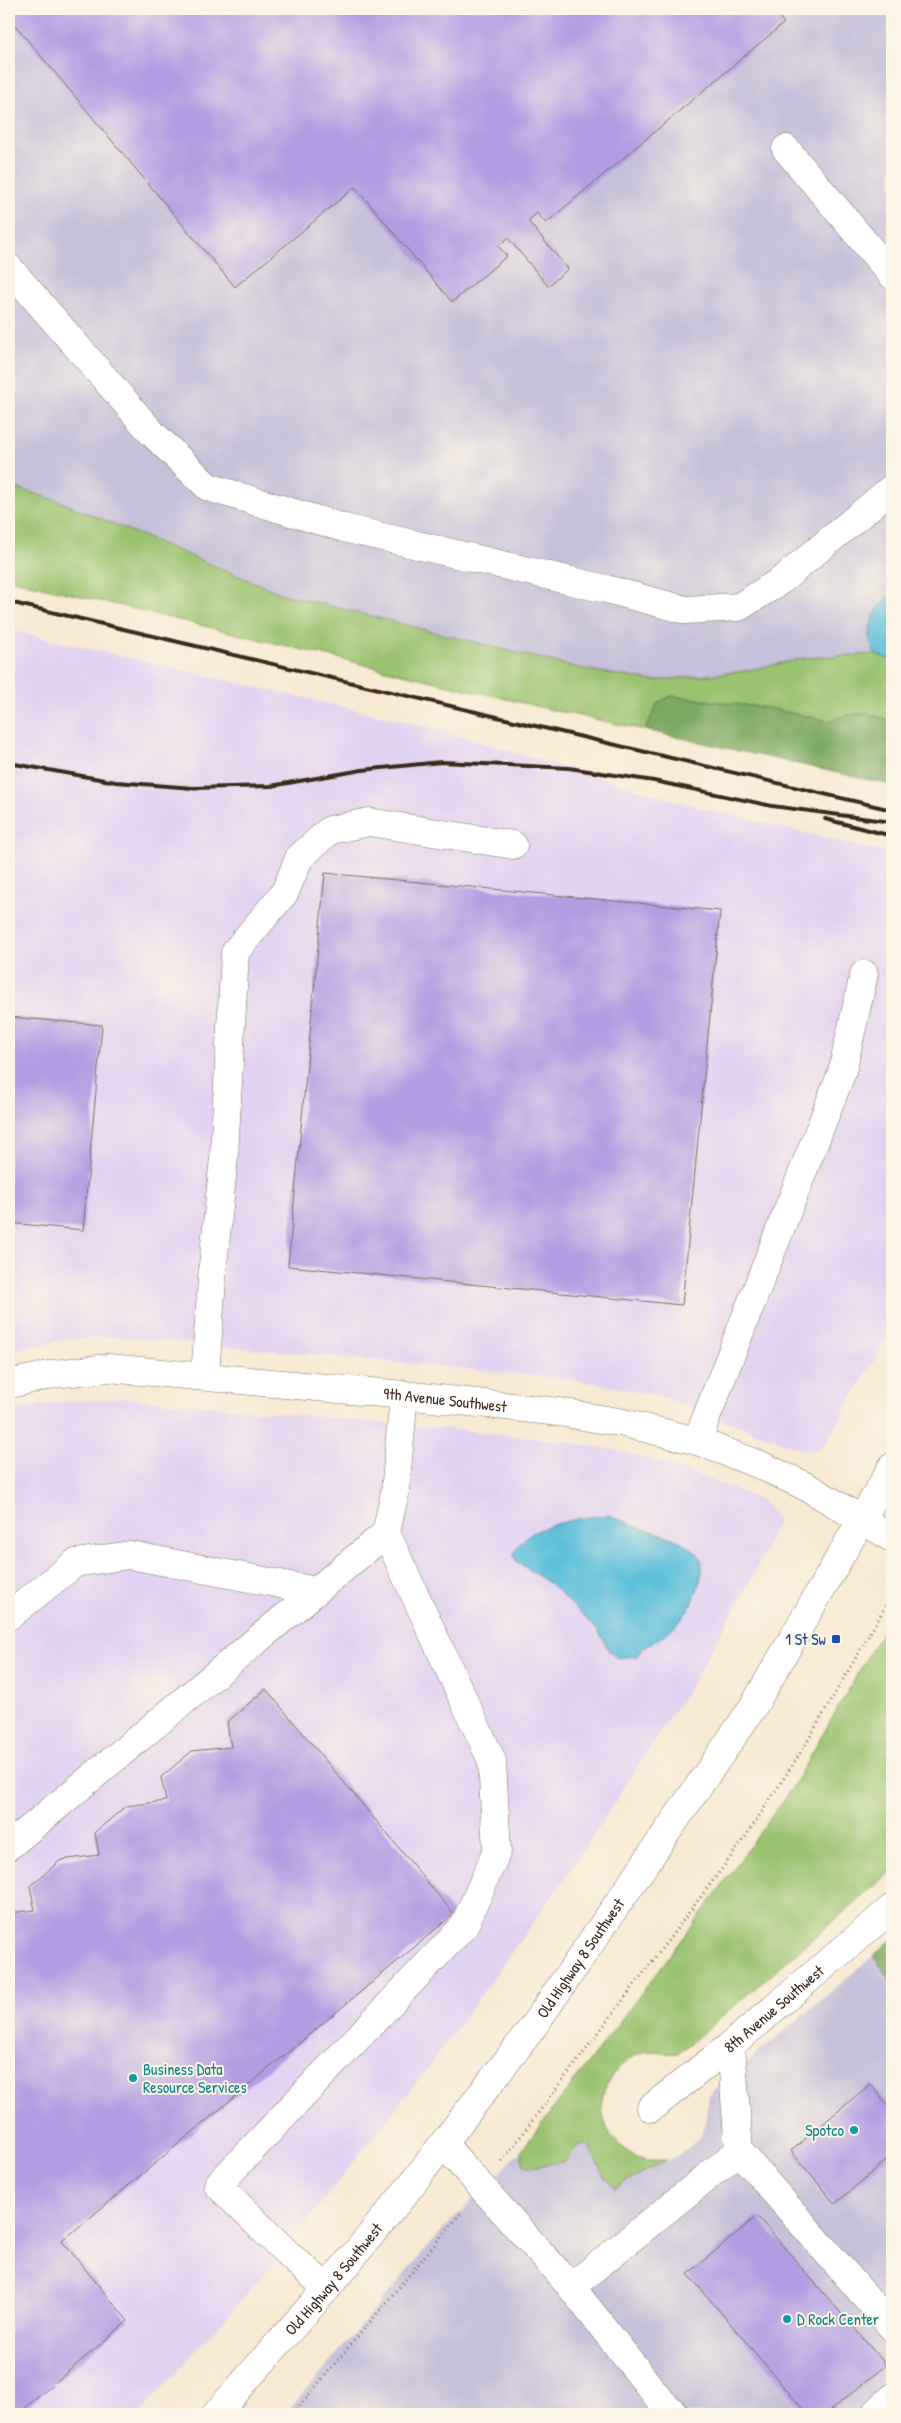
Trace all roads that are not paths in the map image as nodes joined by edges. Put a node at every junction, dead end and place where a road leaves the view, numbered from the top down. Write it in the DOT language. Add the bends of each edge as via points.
graph roads {
  1 [pos="786,149"];
  2 [pos="9,268"];
  3 [pos="892,275"];
  4 [pos="892,488"];
  5 [pos="513,845"];
  6 [pos="864,974"];
  7 [pos="205,1376"];
  8 [pos="9,1384"];
  9 [pos="404,1394"];
  10 [pos="697,1441"];
  11 [pos="892,1466"];
  12 [pos="862,1520"];
  13 [pos="386,1534"];
  14 [pos="892,1538"];
  15 [pos="316,1591"];
  16 [pos="9,1616"];
  17 [pos="9,1846"];
  18 [pos="892,1908"];
  19 [pos="731,2045"];
  20 [pos="651,2108"];
  21 [pos="444,2145"];
  22 [pos="739,2151"];
  23 [pos="571,2287"];
  24 [pos="327,2288"];
  25 [pos="892,2327"];
  26 [pos="892,2398"];
  27 [pos="218,2414"];
  28 [pos="675,2414"];
  29 [pos="875,2414"];
  1 -- 3 [label="street"];
  2 -- 4 [label="street" via="152,433 208,487 344,528 606,588 686,610 740,607 782,580"];
  5 -- 7 [label="street" via="368,822 330,830 299,858 285,892 235,952 224,1157"];
  6 -- 10 [label="street" via="842,1072"];
  7 -- 8 [label="street, 9th Avenue Southwest" via="108,1368 54,1374"];
  7 -- 9 [label="street, 9th Avenue Southwest"];
  9 -- 10 [label="street, 9th Avenue Southwest" via="559,1412 640,1426"];
  9 -- 13 [label="street" via="395,1492"];
  10 -- 12 [label="street, 9th Avenue Southwest" via="809,1488"];
  11 -- 12 [label="street, Old Highway 8 Southwest"];
  12 -- 14 [label="street, 9th Avenue Southwest"];
  12 -- 21 [label="street, Old Highway 8 Southwest" via="753,1707 530,2031"];
  13 -- 15 [label="street"];
  13 -- 24 [label="street" via="492,1761 497,1851 464,1926 218,2185"];
  15 -- 16 [label="street" via="130,1555 75,1563"];
  15 -- 17 [label="street"];
  18 -- 19 [label="street, 8th Avenue Southwest"];
  19 -- 20 [label="street, 8th Avenue Southwest"];
  19 -- 22 [label="street"];
  21 -- 23 [label="street"];
  21 -- 24 [label="street, Old Highway 8 Southwest"];
  22 -- 23 [label="street"];
  22 -- 25 [label="street"];
  23 -- 28 [label="street" via="661,2402"];
  24 -- 27 [label="street, Old Highway 8 Southwest"];
  26 -- 29 [label="street"];
}
